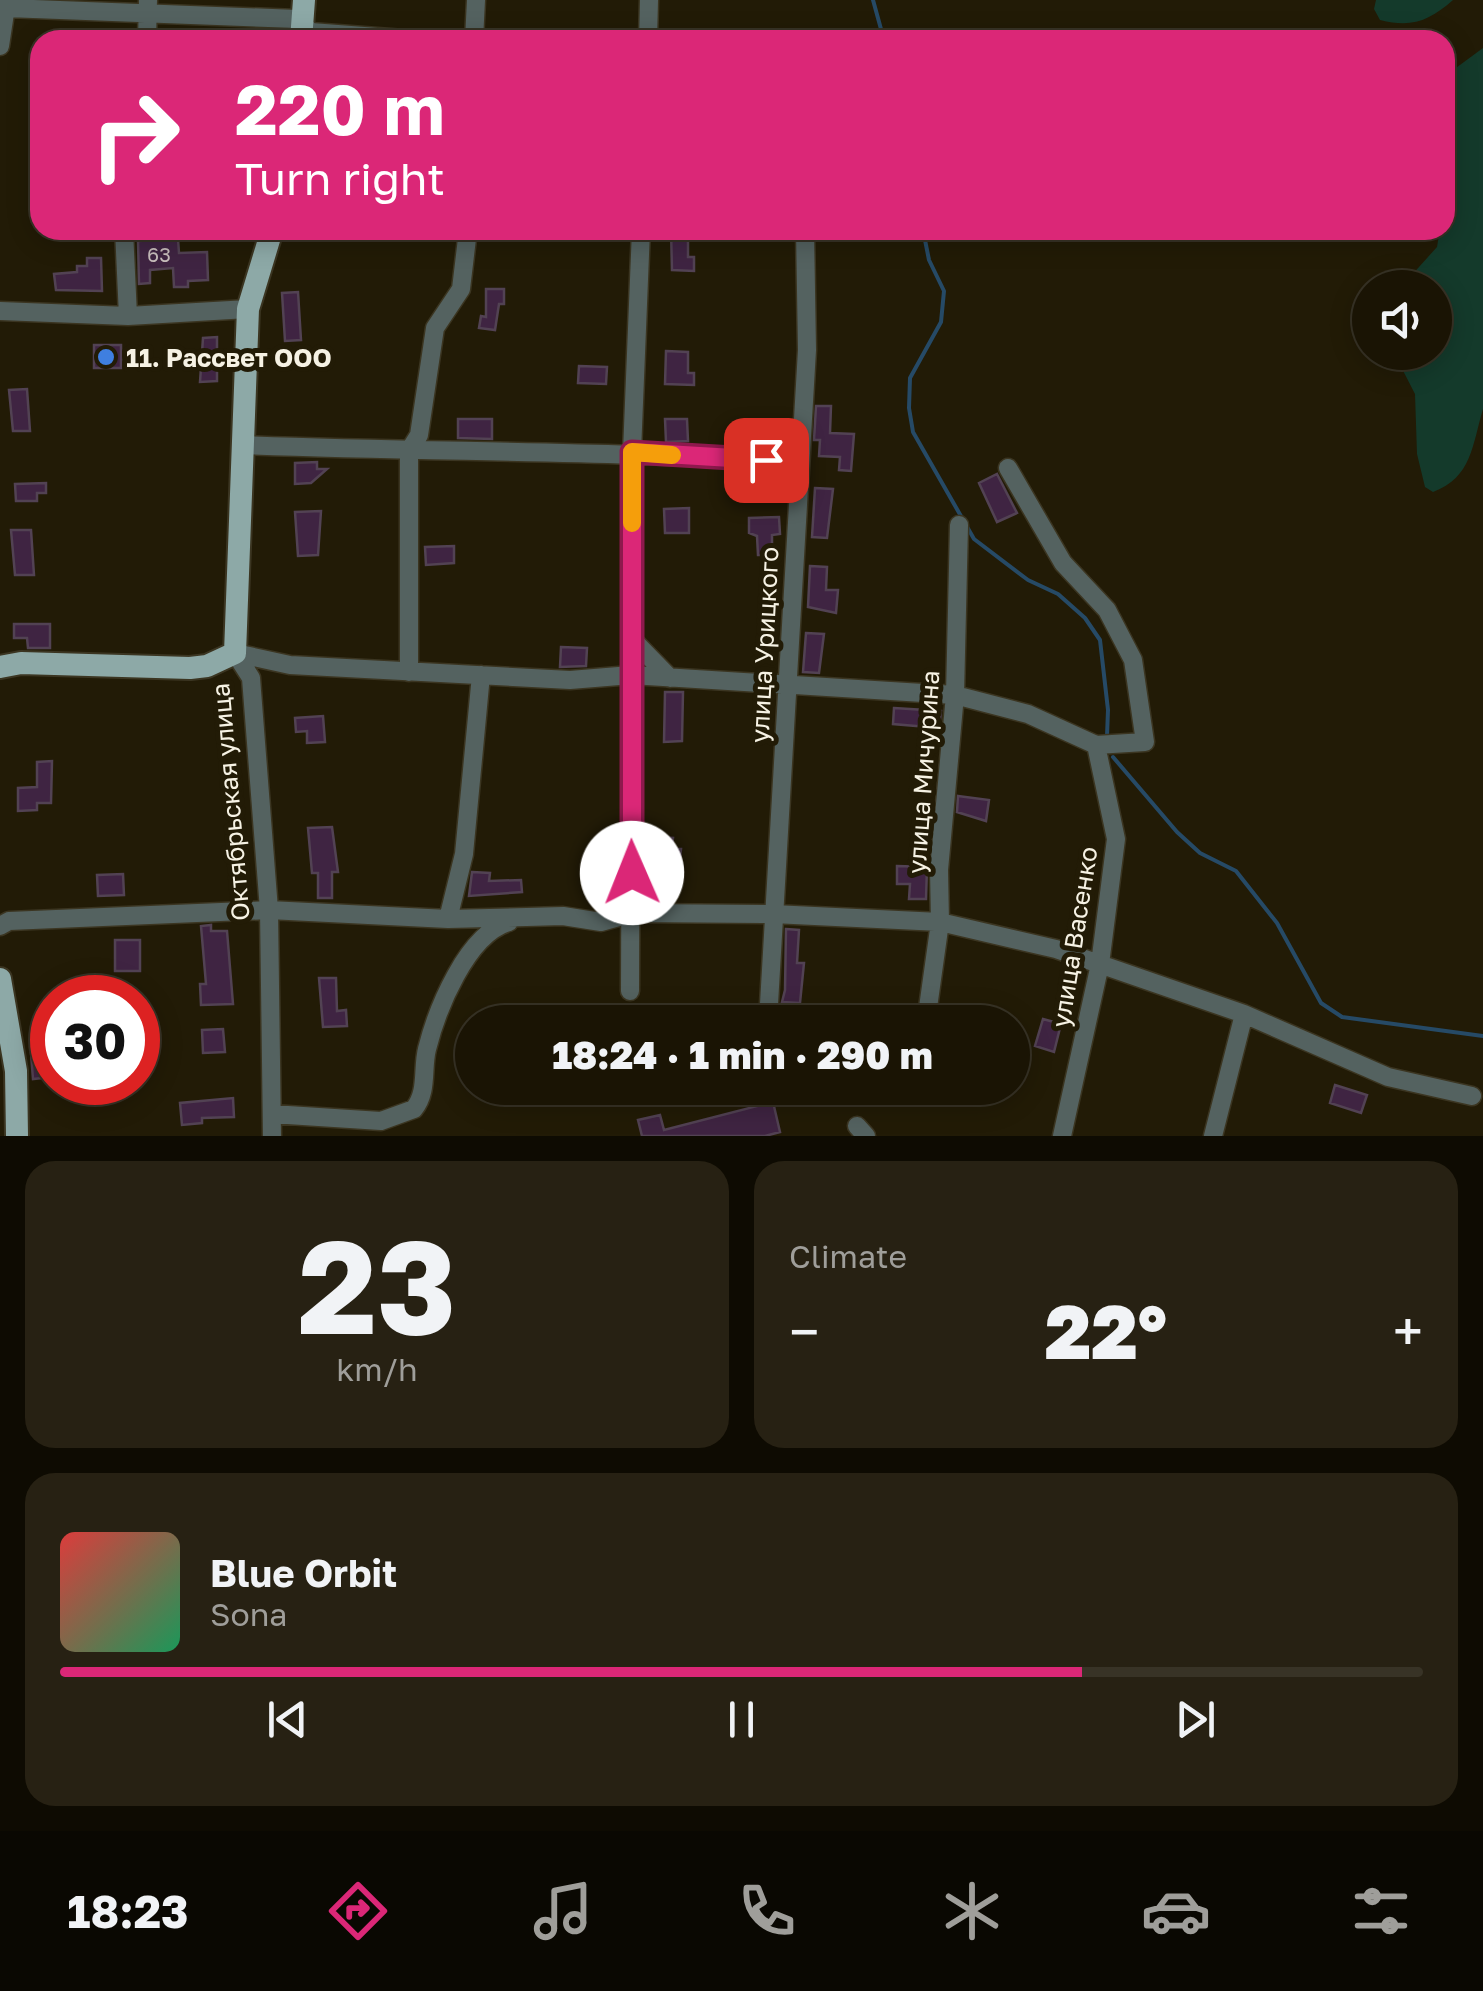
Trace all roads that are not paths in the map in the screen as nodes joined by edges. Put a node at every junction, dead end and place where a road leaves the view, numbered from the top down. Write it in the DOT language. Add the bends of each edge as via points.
graph roads {
  1 [pos="304,0"];
  2 [pos="476,0"];
  3 [pos="649,0"];
  4 [pos="7,4"];
  5 [pos="148,7"];
  6 [pos="301,30"];
  7 [pos="302,30"];
  8 [pos="474,30"];
  9 [pos="648,30"];
  10 [pos="0,46"];
  11 [pos="124,240"];
  12 [pos="269,240"];
  13 [pos="467,240"];
  14 [pos="641,240"];
  15 [pos="805,240"];
  16 [pos="248,310"];
  17 [pos="0,311"];
  18 [pos="128,316"];
  19 [pos="241,445"];
  20 [pos="410,452"];
  21 [pos="632,452"];
  22 [pos="800,462"];
  23 [pos="1008,468"];
  24 [pos="959,524"];
  25 [pos="631,638"];
  26 [pos="235,652"];
  27 [pos="0,668"];
  28 [pos="409,672"];
  29 [pos="481,675"];
  30 [pos="631,675"];
  31 [pos="670,678"];
  32 [pos="788,685"];
  33 [pos="955,695"];
  34 [pos="1096,745"];
  35 [pos="269,910"];
  36 [pos="633,913"];
  37 [pos="773,914"];
  38 [pos="521,918"];
  39 [pos="448,919"];
  40 [pos="940,922"];
  41 [pos="0,926"];
  42 [pos="1100,964"];
  43 [pos="0,979"];
  44 [pos="630,992"];
  45 [pos="769,1004"];
  46 [pos="928,1005"];
  47 [pos="1244,1014"];
  48 [pos="1472,1096"];
  49 [pos="272,1114"];
  50 [pos="18,1136"];
  51 [pos="272,1136"];
  52 [pos="1062,1136"];
  53 [pos="1214,1136"];
  1 -- 7 [label="main road"];
  2 -- 8 [label="street"];
  3 -- 9 [label="street"];
  4 -- 5 [label="street"];
  4 -- 10 [label="street"];
  5 -- 6 [label="street" via="298,19"];
  11 -- 18 [label="street"];
  12 -- 16 [label="main road, Октябрьская улица"];
  13 -- 20 [label="street" via="461,289 435,328 419,435"];
  14 -- 21 [label="street"];
  15 -- 22 [label="street, улица Урицкого"];
  16 -- 18 [label="street"];
  16 -- 19 [label="main road, Октябрьская улица"];
  17 -- 18 [label="street"];
  19 -- 20 [label="street"];
  19 -- 26 [label="main road, Октябрьская улица"];
  20 -- 21 [label="street"];
  20 -- 28 [label="street"];
  21 -- 22 [label="street"];
  21 -- 25 [label="street"];
  22 -- 32 [label="street, улица Урицкого"];
  23 -- 34 [label="street" via="1063,564 1108,610 1133,660 1145,742"];
  24 -- 33 [label="street, улица Мичурина"];
  25 -- 30 [label="street"];
  25 -- 31 [label="street"];
  26 -- 27 [label="main road" via="190,668 22,662"];
  26 -- 28 [label="street" via="290,665"];
  26 -- 35 [label="street, Октябрьская улица" via="252,678"];
  28 -- 29 [label="street"];
  29 -- 30 [label="street"];
  29 -- 39 [label="street" via="464,854"];
  30 -- 31 [label="street"];
  30 -- 36 [label="street"];
  31 -- 32 [label="street"];
  32 -- 33 [label="street"];
  32 -- 37 [label="street, улица Урицкого"];
  33 -- 34 [label="street" via="1028,714"];
  33 -- 40 [label="street, улица Мичурина"];
  34 -- 42 [label="street, улица Васенко" via="1116,839"];
  35 -- 39 [label="street"];
  35 -- 41 [label="street" via="9,920"];
  35 -- 49 [label="street, Октябрьская улица"];
  36 -- 37 [label="street"];
  36 -- 38 [label="street" via="601,922"];
  36 -- 44 [label="street"];
  37 -- 40 [label="street"];
  37 -- 45 [label="street, улица Урицкого"];
  38 -- 39 [label="street"];
  38 -- 49 [label="street" via="476,944 446,993 414,1109 381,1121"];
  40 -- 42 [label="street"];
  40 -- 46 [label="street, улица Мичурина"];
  42 -- 47 [label="street"];
  42 -- 52 [label="street, улица Васенко"];
  43 -- 50 [label="main road" via="16,1070"];
  47 -- 48 [label="street" via="1388,1078"];
  47 -- 53 [label="street"];
  49 -- 51 [label="street, Октябрьская улица"];
}
